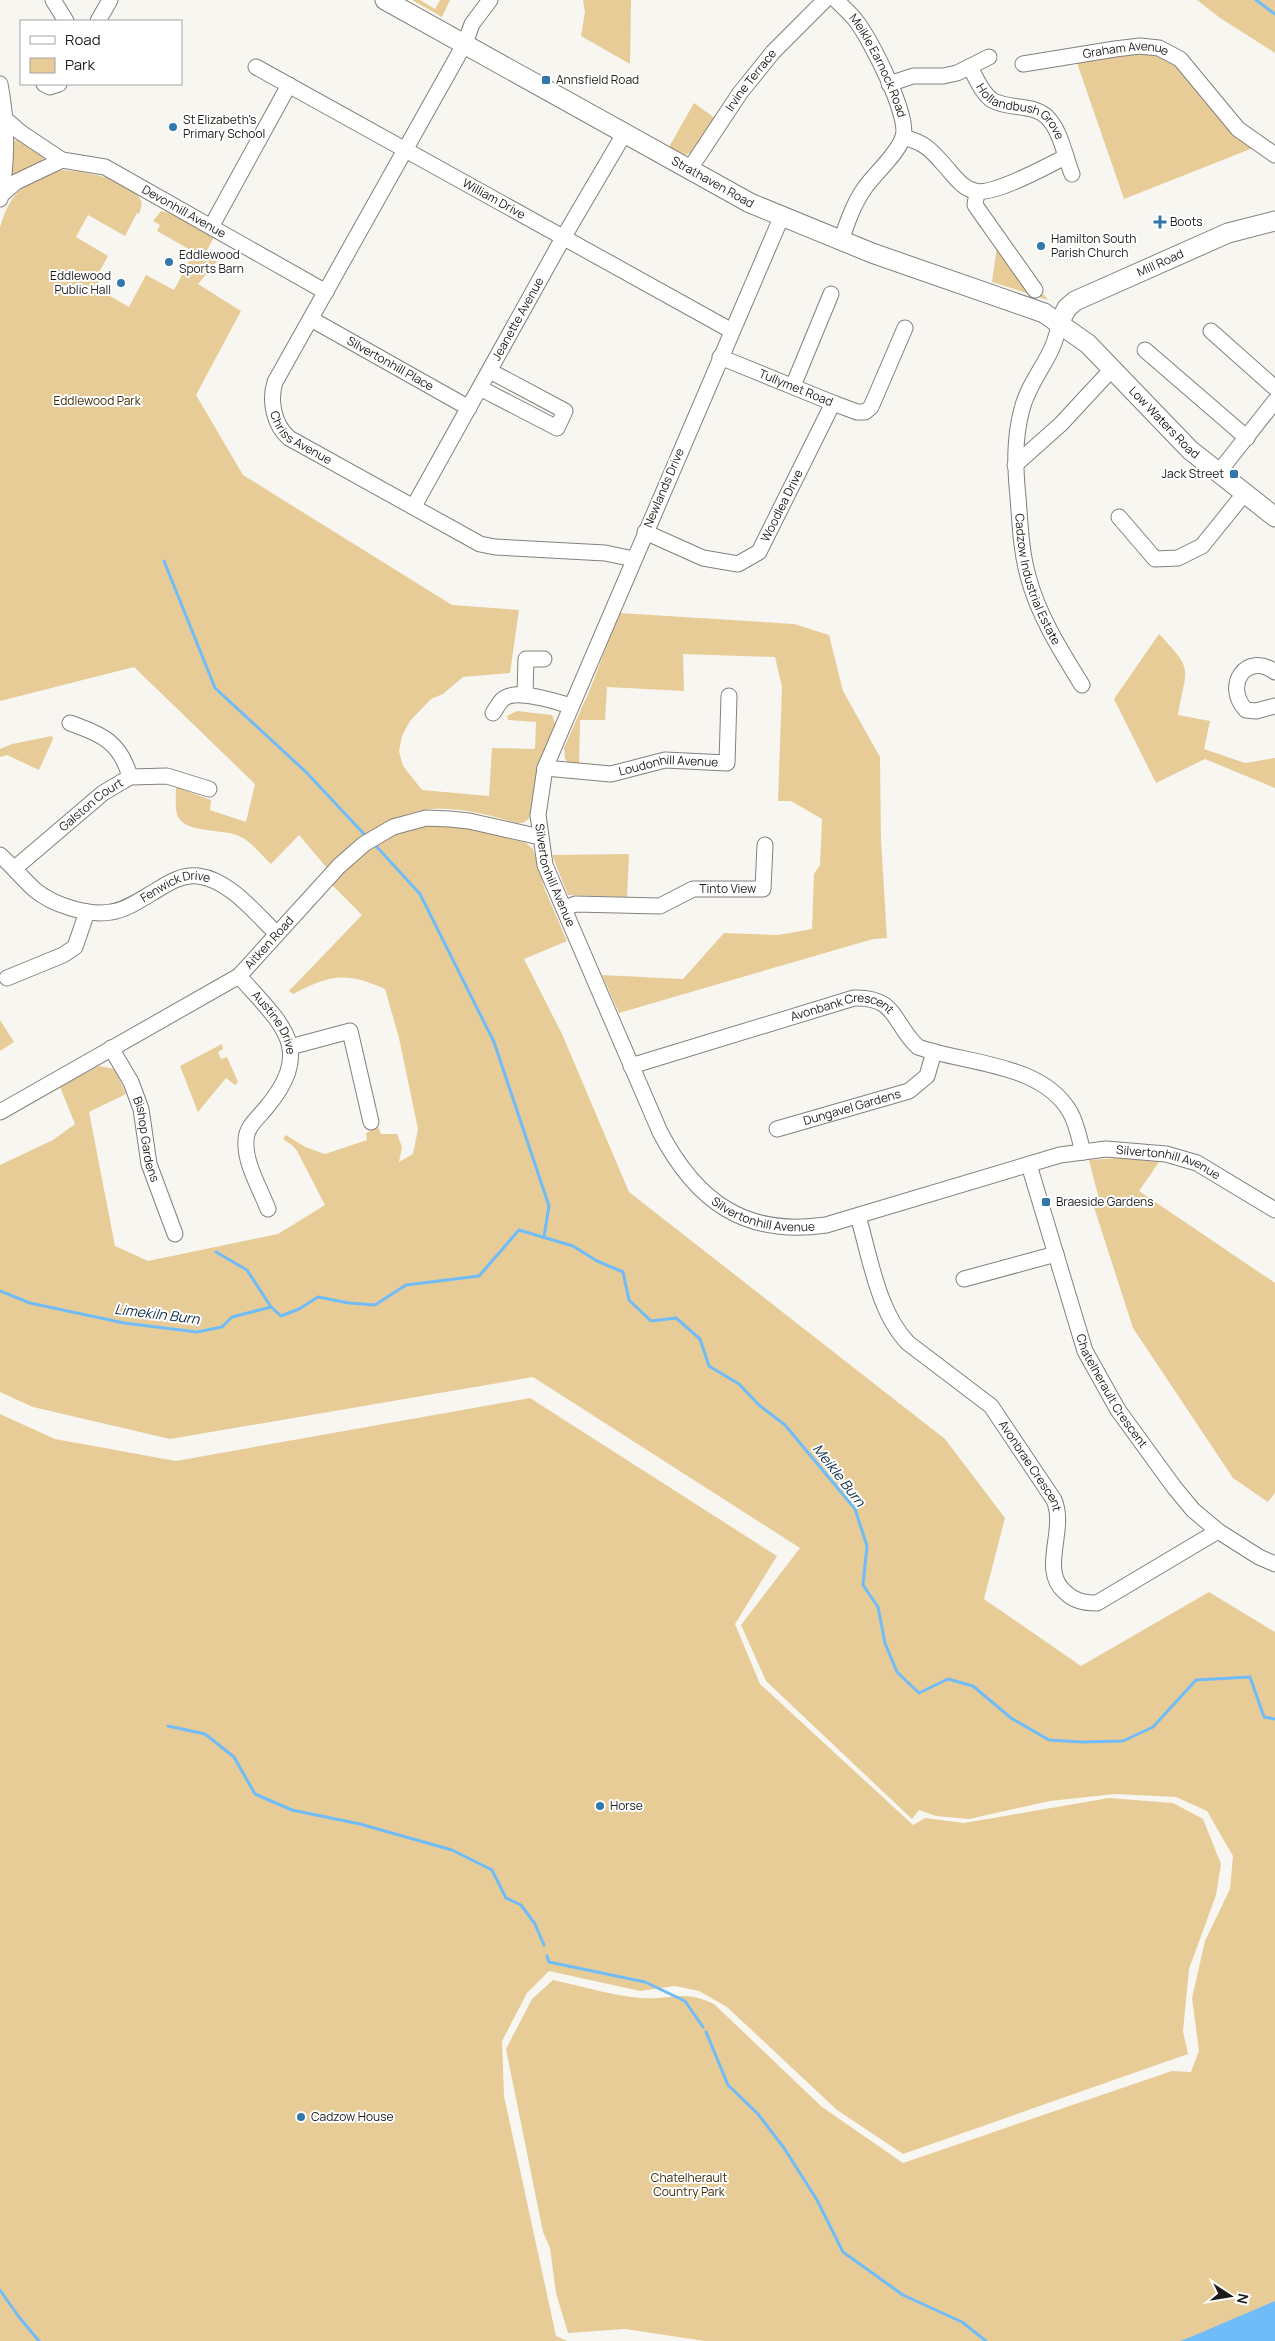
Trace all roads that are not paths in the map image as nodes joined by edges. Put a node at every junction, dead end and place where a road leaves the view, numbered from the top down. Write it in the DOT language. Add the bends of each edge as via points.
graph roads {
  1 [pos="53,0"];
  2 [pos="110,0"];
  3 [pos="385,0"];
  4 [pos="490,0"];
  5 [pos="825,0"];
  6 [pos="836,0"];
  7 [pos="65,20"];
  8 [pos="99,20"];
  9 [pos="465,43"];
  10 [pos="988,57"];
  11 [pos="1023,64"];
  12 [pos="256,66"];
  13 [pos="970,67"];
  14 [pos="0,84"];
  15 [pos="889,84"];
  16 [pos="290,85"];
  17 [pos="4,118"];
  18 [pos="624,134"];
  19 [pos="903,137"];
  20 [pos="405,150"];
  21 [pos="1275,155"];
  22 [pos="2,156"];
  23 [pos="1065,158"];
  24 [pos="62,160"];
  25 [pos="689,170"];
  26 [pos="1072,174"];
  27 [pos="977,192"];
  28 [pos="0,197"];
  29 [pos="781,218"];
  30 [pos="1275,221"];
  31 [pos="212,227"];
  32 [pos="563,238"];
  33 [pos="841,241"];
  34 [pos="1035,290"];
  35 [pos="326,292"];
  36 [pos="831,294"];
  37 [pos="311,319"];
  38 [pos="1059,323"];
  39 [pos="905,328"];
  40 [pos="732,331"];
  41 [pos="1211,331"];
  42 [pos="1145,350"];
  43 [pos="720,357"];
  44 [pos="1112,369"];
  45 [pos="490,371"];
  46 [pos="793,386"];
  47 [pos="480,388"];
  48 [pos="1275,388"];
  49 [pos="1275,400"];
  50 [pos="833,403"];
  51 [pos="469,408"];
  52 [pos="1247,438"];
  53 [pos="1015,465"];
  54 [pos="1218,473"];
  55 [pos="1244,494"];
  56 [pos="414,506"];
  57 [pos="1119,517"];
  58 [pos="1275,517"];
  59 [pos="645,532"];
  60 [pos="634,559"];
  61 [pos="544,659"];
  62 [pos="1275,672"];
  63 [pos="1082,685"];
  64 [pos="525,695"];
  65 [pos="729,696"];
  66 [pos="571,706"];
  67 [pos="1275,706"];
  68 [pos="493,713"];
  69 [pos="70,723"];
  70 [pos="546,764"];
  71 [pos="130,777"];
  72 [pos="209,789"];
  73 [pos="540,837"];
  74 [pos="765,845"];
  75 [pos="0,855"];
  76 [pos="15,868"];
  77 [pos="564,909"];
  78 [pos="87,912"];
  79 [pos="277,934"];
  80 [pos="239,976"];
  81 [pos="7,978"];
  82 [pos="290,1047"];
  83 [pos="111,1048"];
  84 [pos="934,1052"];
  85 [pos="631,1066"];
  86 [pos="0,1112"];
  87 [pos="371,1122"];
  88 [pos="777,1129"];
  89 [pos="1083,1152"];
  90 [pos="1029,1165"];
  91 [pos="268,1209"];
  92 [pos="1275,1210"];
  93 [pos="858,1216"];
  94 [pos="175,1234"];
  95 [pos="1056,1254"];
  96 [pos="964,1279"];
  97 [pos="1218,1531"];
  98 [pos="1275,1564"];
  1 -- 7 [label="street"];
  2 -- 8 [label="street"];
  3 -- 9 [label="main road, Strathaven Road"];
  4 -- 9 [label="street" via="472,24"];
  5 -- 25 [label="street, Irvine Terrace" via="773,52 740,93"];
  6 -- 15 [label="street, Meikle Earnock Road" via="857,21 872,45"];
  9 -- 18 [label="main road, Strathaven Road"];
  9 -- 20 [label="street, Chriss Avenue"];
  10 -- 13 [label="street, Hollandbush Grove"];
  11 -- 21 [label="street, Graham Avenue" via="1132,47 1159,48 1180,59 1238,129"];
  12 -- 16 [label="street, William Drive"];
  13 -- 15 [label="street, Hollandbush Grove" via="943,76 913,76"];
  13 -- 23 [label="street, Hollandbush Grove" via="991,99 1032,109 1047,117 1053,124"];
  14 -- 17 [label="street"];
  15 -- 19 [label="street, Meikle Earnock Road" via="902,113"];
  16 -- 20 [label="street, William Drive"];
  16 -- 31 [label="street"];
  17 -- 22 [label="street"];
  17 -- 24 [label="street, Devonhill Avenue"];
  18 -- 25 [label="main road, Strathaven Road"];
  18 -- 32 [label="street, Jeanette Avenue"];
  19 -- 27 [label="street" via="916,140 932,150 959,183"];
  19 -- 33 [label="street" via="856,202"];
  20 -- 32 [label="street, William Drive"];
  20 -- 35 [label="street, Chriss Avenue"];
  22 -- 28 [label="street"];
  23 -- 26 [label="street, Hollandbush Grove"];
  23 -- 27 [label="street, Hollandbush Grove" via="994,190"];
  24 -- 28 [label="street" via="16,182"];
  24 -- 31 [label="street, Devonhill Avenue" via="105,167"];
  25 -- 29 [label="main road, Strathaven Road"];
  27 -- 34 [label="street" via="975,205"];
  29 -- 33 [label="main road, Strathaven Road"];
  29 -- 40 [label="street, Newlands Drive"];
  30 -- 38 [label="main road, Mill Road" via="1228,233 1075,302 1067,308"];
  31 -- 35 [label="street, Devonhill Avenue"];
  32 -- 40 [label="street, William Drive"];
  32 -- 45 [label="street, Jeanette Avenue"];
  33 -- 38 [label="main road, Strathaven Road" via="1044,313"];
  35 -- 37 [label="street, Chriss Avenue"];
  36 -- 46 [label="street"];
  37 -- 51 [label="street, Silvertonhill Place"];
  37 -- 56 [label="street, Chriss Avenue" via="272,391 273,408 282,432"];
  38 -- 44 [label="main road, Low Waters Road" via="1088,344"];
  38 -- 53 [label="street, Cadzow Industrial Estate" via="1054,346 1026,394"];
  39 -- 50 [label="street, Tullymet Road" via="872,407 865,412 857,412"];
  40 -- 43 [label="street, Newlands Drive"];
  41 -- 48 [label="street"];
  42 -- 52 [label="street"];
  43 -- 46 [label="street, Tullymet Road"];
  43 -- 59 [label="street, Newlands Drive"];
  44 -- 53 [label="street" via="1061,424"];
  44 -- 54 [label="main road, Low Waters Road" via="1152,413"];
  45 -- 47 [label="street, Jeanette Avenue"];
  45 -- 47 [label="street" via="565,411 557,428"];
  46 -- 50 [label="street, Tullymet Road"];
  47 -- 51 [label="street, Jeanette Avenue"];
  49 -- 52 [label="street"];
  50 -- 59 [label="street, Woodlea Drive" via="759,552 738,564 703,558"];
  51 -- 56 [label="street, Jeanette Avenue"];
  52 -- 54 [label="street"];
  53 -- 63 [label="street, Cadzow Industrial Estate" via="1028,577 1053,636"];
  54 -- 55 [label="main road, Low Waters Road"];
  55 -- 57 [label="street" via="1202,546 1178,558 1154,560"];
  55 -- 58 [label="main road, Low Waters Road"];
  56 -- 60 [label="street, Chriss Avenue" via="480,544 495,548 605,553"];
  59 -- 60 [label="street, Newlands Drive"];
  60 -- 66 [label="street, Newlands Drive"];
  61 -- 64 [label="street" via="526,659"];
  62 -- 67 [label="street" via="1261,665 1251,666 1242,672 1236,683 1236,695 1246,710"];
  64 -- 66 [label="street"];
  64 -- 68 [label="street" via="503,699"];
  65 -- 70 [label="street, Loudonhill Avenue" via="727,762 665,760 611,774"];
  66 -- 70 [label="street, Newlands Drive"];
  69 -- 71 [label="street" via="104,737 114,745 126,761"];
  70 -- 73 [label="street, Silvertonhill Avenue" via="538,815"];
  71 -- 72 [label="street, Galston Court" via="167,776"];
  71 -- 76 [label="street, Galston Court" via="103,793"];
  73 -- 77 [label="street, Silvertonhill Avenue" via="545,865"];
  73 -- 79 [label="street, Aitken Road" via="450,819 426,818 393,827 364,844 339,866"];
  74 -- 77 [label="street, Tinto View" via="763,889 694,889 660,906 575,904"];
  75 -- 76 [label="street, Fenwick Drive"];
  76 -- 78 [label="street, Fenwick Drive" via="36,891"];
  77 -- 85 [label="street, Silvertonhill Avenue"];
  78 -- 79 [label="street, Fenwick Drive" via="111,912 130,906 183,876 198,876 223,885"];
  78 -- 81 [label="street" via="75,947"];
  79 -- 80 [label="street, Aitken Road"];
  80 -- 82 [label="street, Austine Drive" via="279,1024"];
  80 -- 83 [label="street, Aitken Road"];
  82 -- 87 [label="street" via="350,1031"];
  82 -- 91 [label="street, Austine Drive" via="289,1073 284,1085 251,1125 246,1139 247,1155"];
  83 -- 86 [label="street, Aitken Road"];
  83 -- 94 [label="street, Bishop Gardens" via="131,1082 141,1108 149,1164"];
  84 -- 85 [label="street, Avonbank Crescent" via="918,1047 883,1003 869,998 854,998"];
  84 -- 88 [label="street, Dungavel Gardens" via="927,1076 909,1091"];
  84 -- 89 [label="street, Avonbank Crescent" via="1028,1076 1045,1085 1069,1111"];
  85 -- 93 [label="street, Silvertonhill Avenue" via="675,1161 722,1206 742,1218 801,1228"];
  89 -- 90 [label="street, Silvertonhill Avenue"];
  89 -- 92 [label="street, Silvertonhill Avenue" via="1135,1150 1197,1163"];
  90 -- 93 [label="street, Silvertonhill Avenue"];
  90 -- 95 [label="street, Chatelherault Crescent"];
  93 -- 97 [label="street, Avonbrae Crescent" via="887,1315 897,1332 991,1406 1054,1500 1059,1521 1053,1572 1056,1582 1069,1596 1080,1602 1097,1603"];
  95 -- 96 [label="street"];
  95 -- 97 [label="street, Chatelherault Crescent" via="1085,1351 1118,1410 1193,1510"];
  97 -- 98 [label="street, Chatelherault Crescent"];
}
